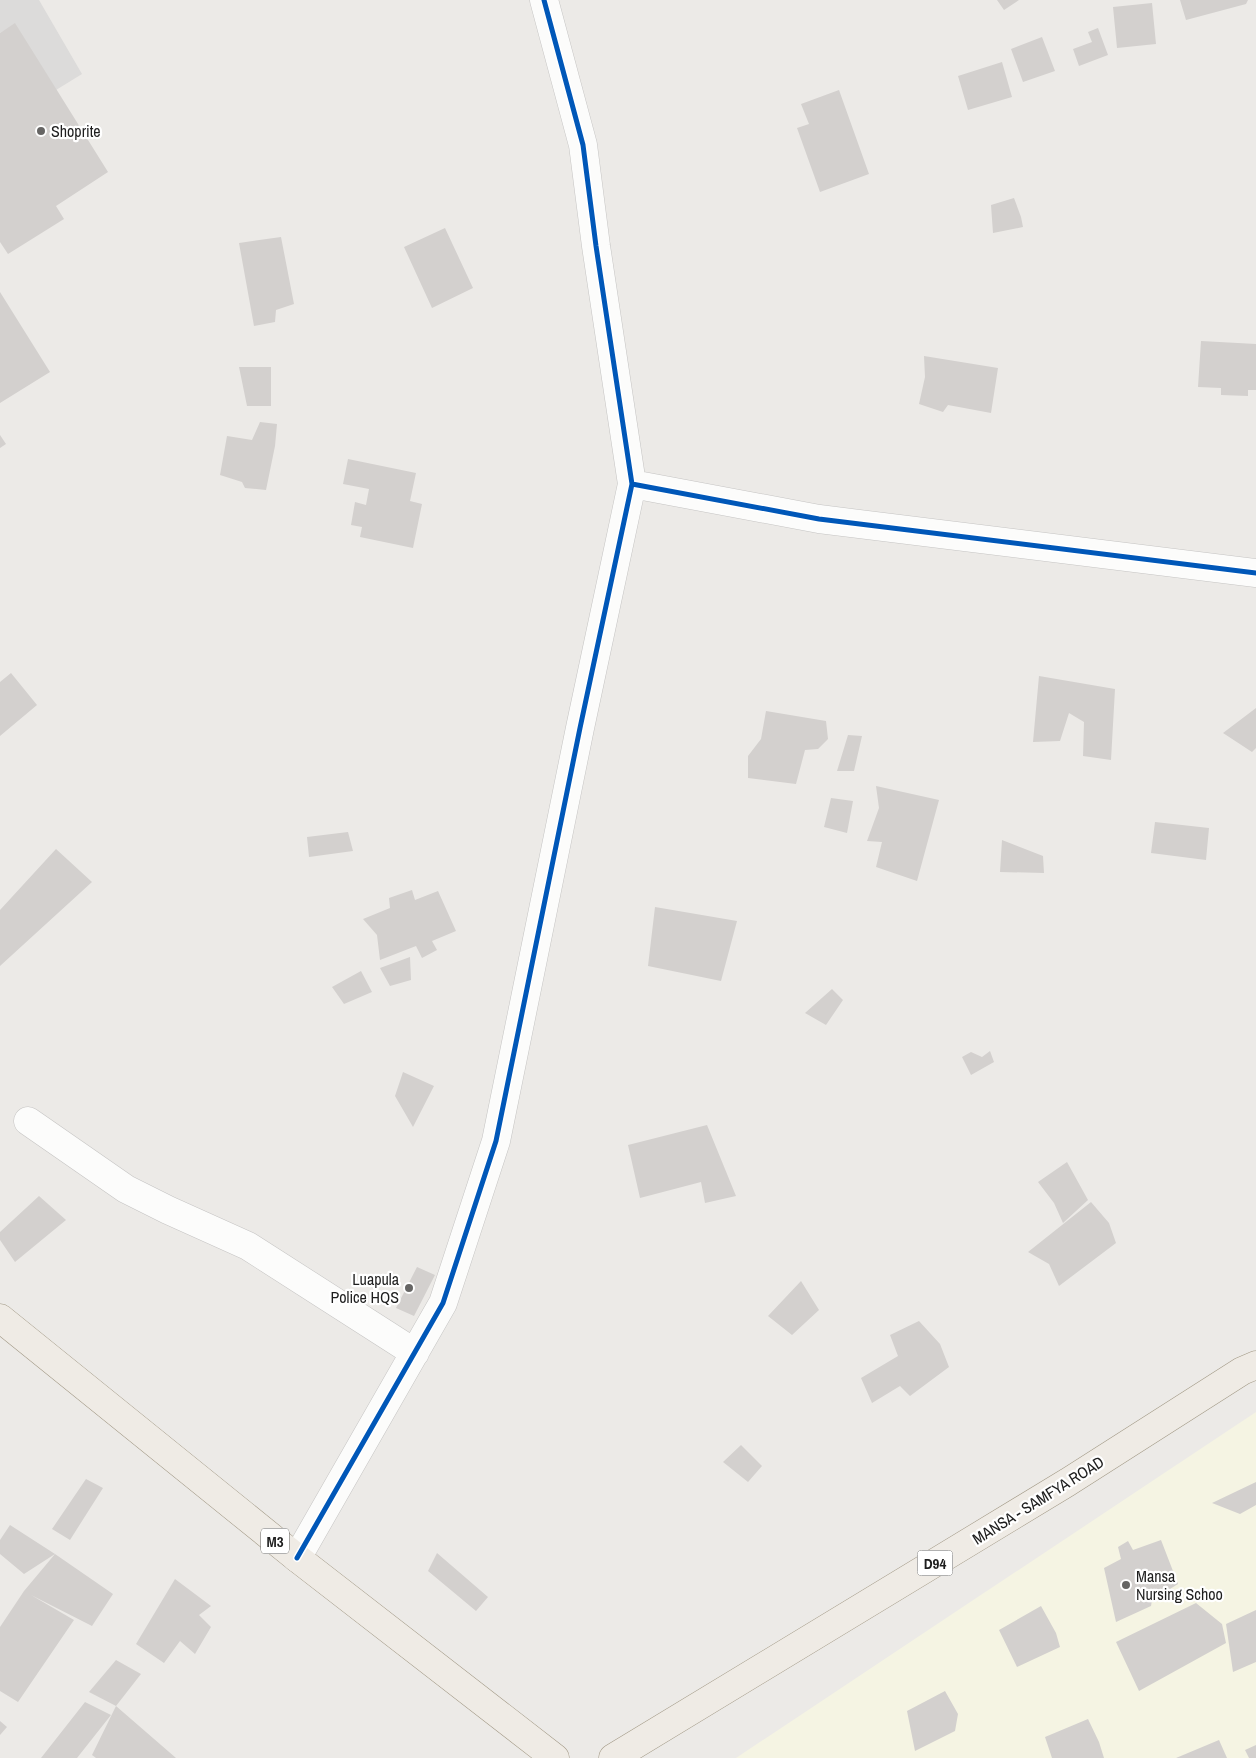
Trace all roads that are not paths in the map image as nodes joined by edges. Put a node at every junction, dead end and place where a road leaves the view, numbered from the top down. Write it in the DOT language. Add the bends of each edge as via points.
graph roads {
  1 [pos="544,0"];
  2 [pos="632,484"];
  3 [pos="1256,573"];
  4 [pos="28,1121"];
  5 [pos="0,1318"];
  6 [pos="415,1353"];
  7 [pos="1256,1365"];
  8 [pos="297,1558"];
  9 [pos="555,1758"];
  10 [pos="613,1758"];
  1 -- 2 [label="street" via="583,145"];
  2 -- 3 [label="street" via="820,519"];
  2 -- 6 [label="street" via="496,1141 443,1302"];
  4 -- 6 [label="street" via="126,1189 248,1246"];
  5 -- 8 [label="main road, M3"];
  6 -- 8 [label="street"];
  7 -- 10 [label="main road, MANSA - SAMFYA ROAD / D94"];
  8 -- 9 [label="main road, M3"];
}
